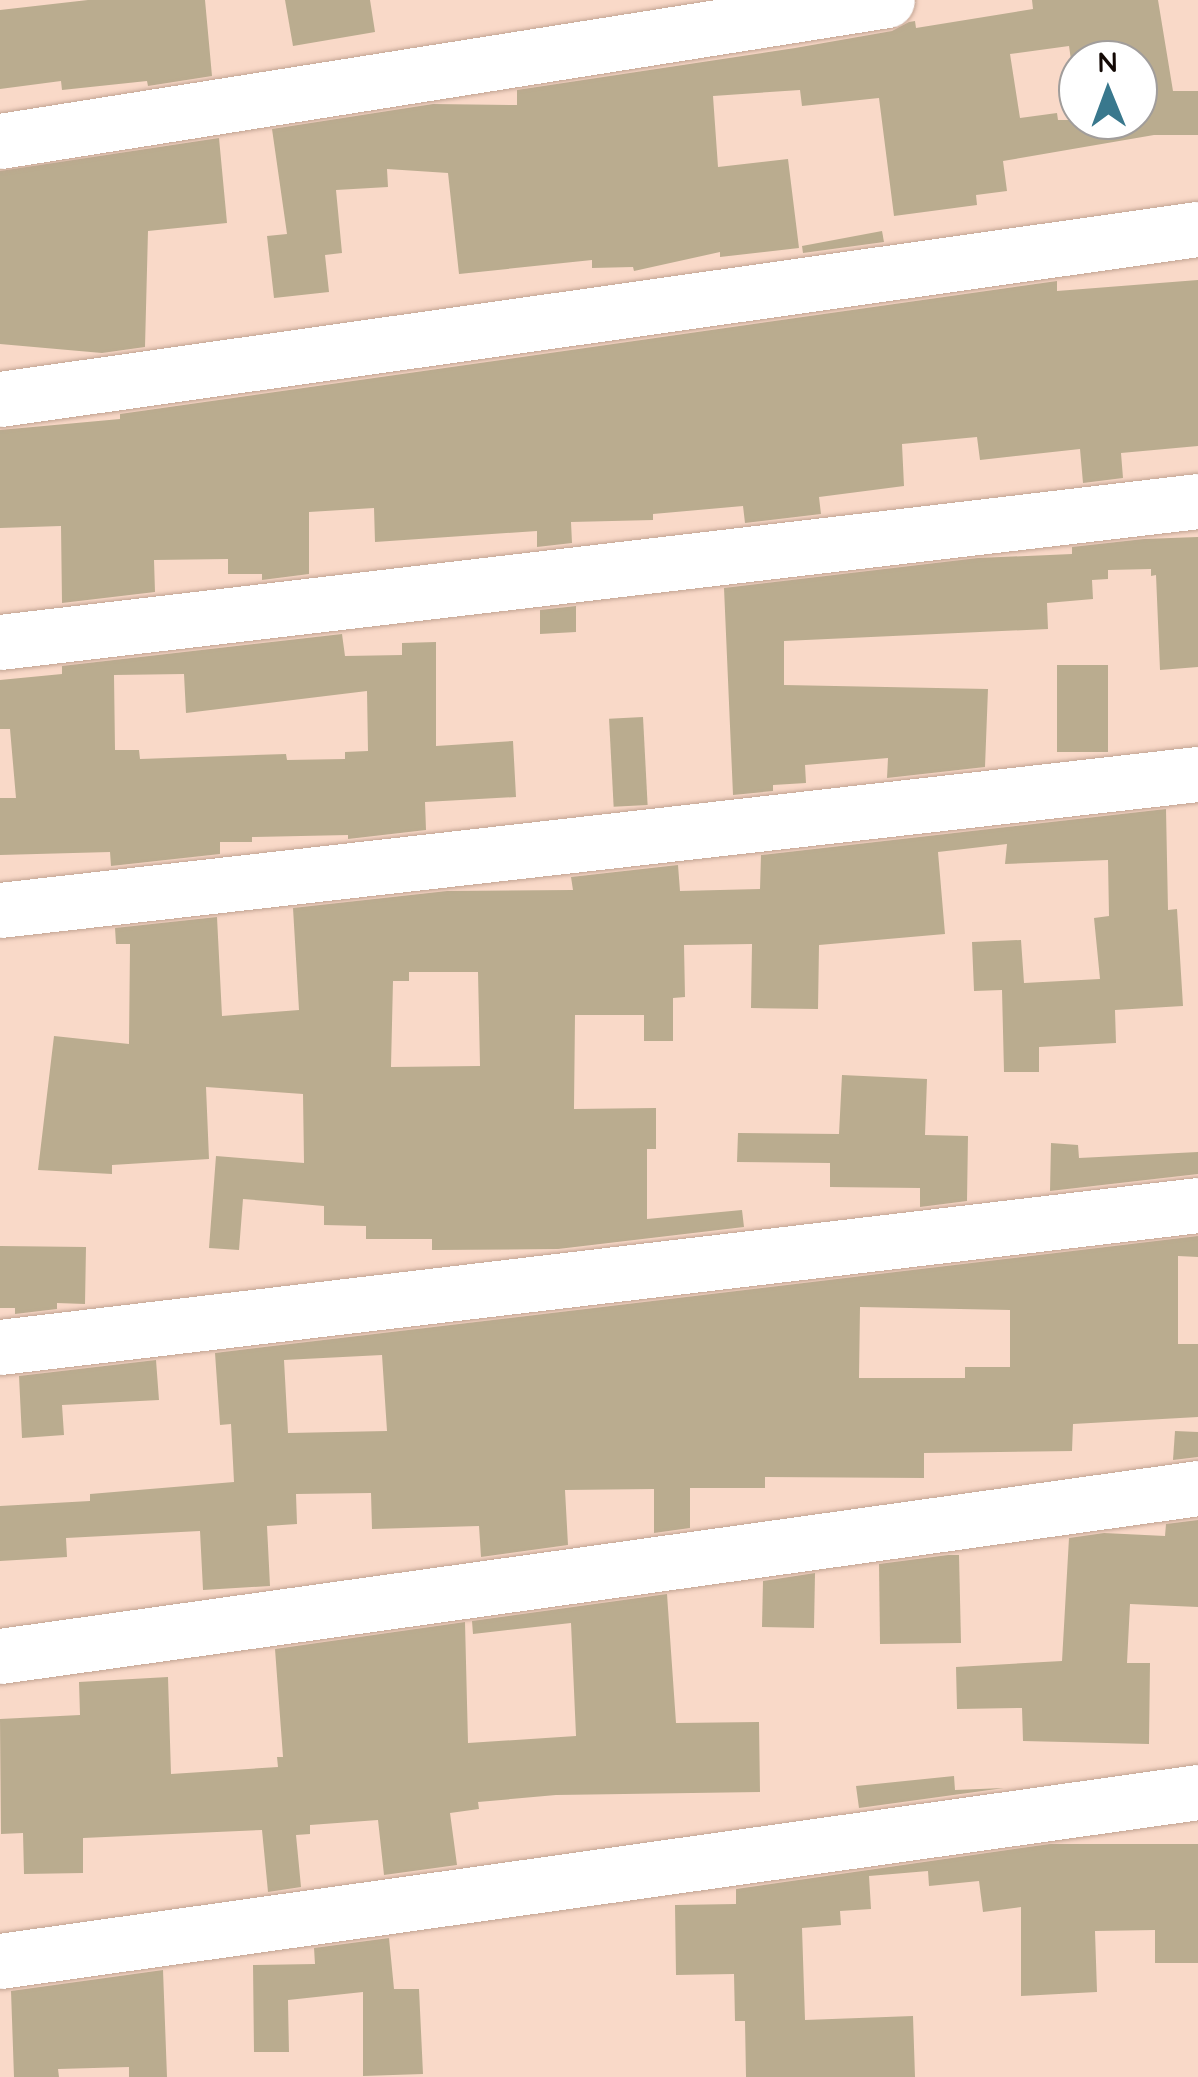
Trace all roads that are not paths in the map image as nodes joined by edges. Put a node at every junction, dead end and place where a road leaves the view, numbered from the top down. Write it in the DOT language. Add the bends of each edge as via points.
graph roads {
  1 [pos="886,0"];
  2 [pos="0,142"];
  3 [pos="1198,228"];
  4 [pos="0,399"];
  5 [pos="1198,501"];
  6 [pos="0,642"];
  7 [pos="1198,774"];
  8 [pos="0,910"];
  9 [pos="1198,1204"];
  10 [pos="0,1347"];
  11 [pos="1198,1488"];
  12 [pos="0,1656"];
  13 [pos="1198,1792"];
  14 [pos="0,1961"];
  1 -- 2 [label="street"];
  3 -- 4 [label="street"];
  5 -- 6 [label="street"];
  7 -- 8 [label="street"];
  9 -- 10 [label="street"];
  11 -- 12 [label="street"];
  13 -- 14 [label="street"];
}
